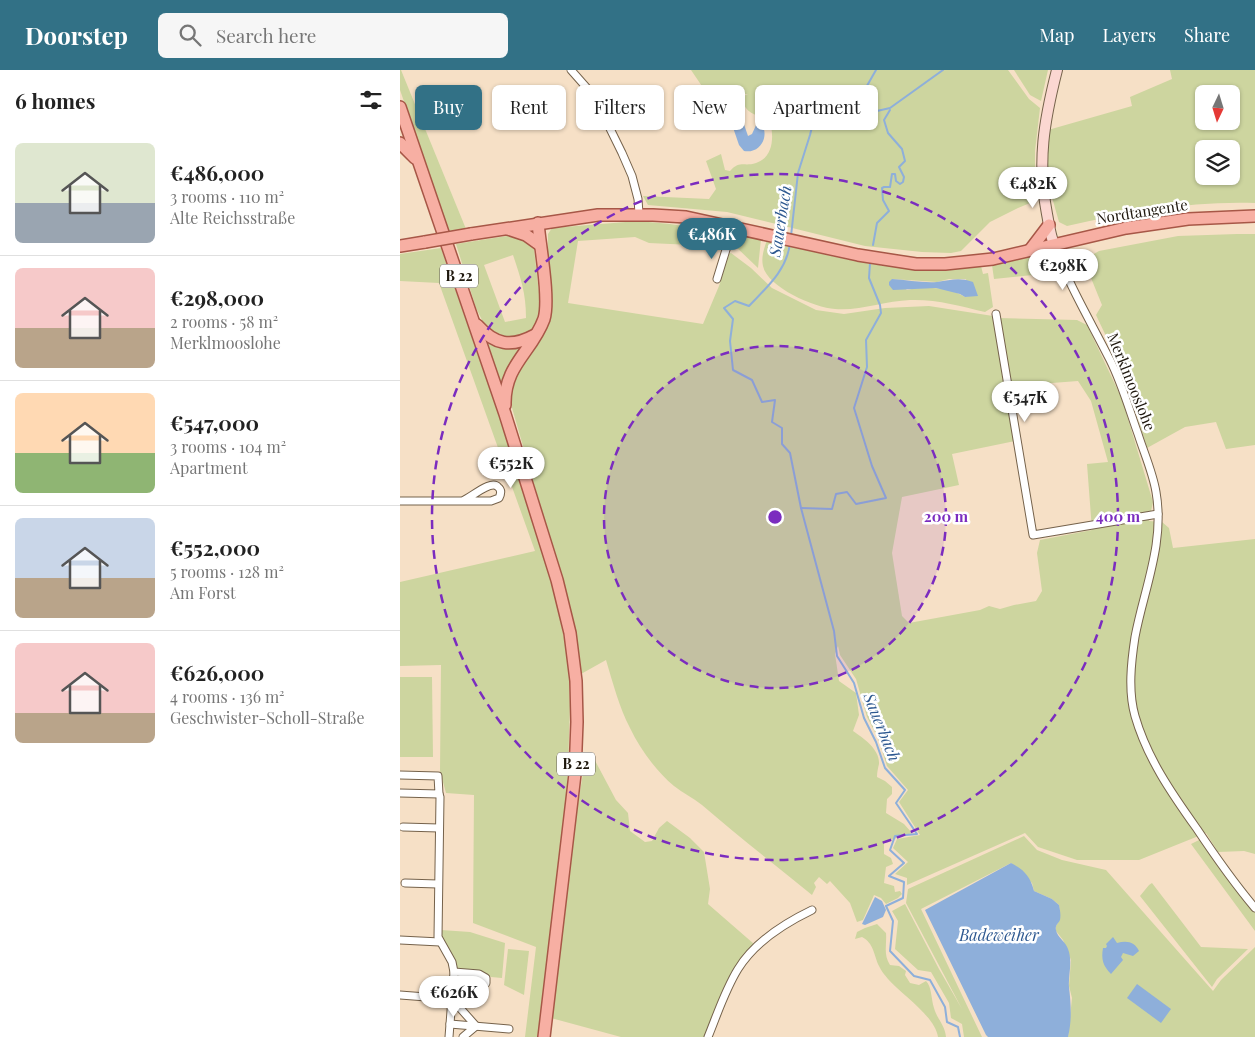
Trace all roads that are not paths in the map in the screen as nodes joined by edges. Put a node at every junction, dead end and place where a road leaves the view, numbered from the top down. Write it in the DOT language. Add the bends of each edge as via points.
graph roads {
  1 [pos="571,70"];
  2 [pos="1057,70"];
  3 [pos="400,107"];
  4 [pos="400,143"];
  5 [pos="419,162"];
  6 [pos="639,214"];
  7 [pos="1255,216"];
  8 [pos="538,223"];
  9 [pos="1049,226"];
  10 [pos="733,227"];
  11 [pos="507,228"];
  12 [pos="1054,244"];
  13 [pos="540,245"];
  14 [pos="400,246"];
  15 [pos="1030,250"];
  16 [pos="717,279"];
  17 [pos="996,314"];
  18 [pos="474,322"];
  19 [pos="535,335"];
  20 [pos="505,414"];
  21 [pos="400,501"];
  22 [pos="462,501"];
  23 [pos="1158,514"];
  24 [pos="400,775"];
  25 [pos="400,793"];
  26 [pos="439,794"];
  27 [pos="403,827"];
  28 [pos="439,828"];
  29 [pos="405,883"];
  30 [pos="438,884"];
  31 [pos="1255,908"];
  32 [pos="812,910"];
  33 [pos="400,940"];
  34 [pos="440,942"];
  35 [pos="454,972"];
  36 [pos="486,983"];
  37 [pos="400,995"];
  38 [pos="452,999"];
  39 [pos="450,1024"];
  40 [pos="476,1026"];
  41 [pos="509,1029"];
  42 [pos="449,1037"];
  43 [pos="463,1037"];
  44 [pos="544,1037"];
  45 [pos="708,1037"];
  1 -- 6 [label="street" via="596,101 622,153 632,176"];
  2 -- 9 [label="street" via="1041,152 1043,196"];
  3 -- 5 [label="main road, B 22"];
  4 -- 5 [label="main road"];
  5 -- 18 [label="main road, B 22"];
  6 -- 8 [label="main road" via="598,215"];
  6 -- 10 [label="main road" via="686,217"];
  7 -- 12 [label="main road, Nordtangente" via="1188,219 1126,228"];
  8 -- 11 [label="main road"];
  8 -- 13 [label="main road"];
  9 -- 12 [label="street"];
  9 -- 15 [label="main road"];
  10 -- 15 [label="main road, Nordtangente" via="866,257 916,264 975,262"];
  10 -- 16 [label="street"];
  11 -- 13 [label="main road"];
  11 -- 14 [label="main road, bridge"];
  12 -- 15 [label="main road, Nordtangente"];
  12 -- 23 [label="street, Merklmooslohe" via="1122,389 1150,470"];
  13 -- 19 [label="main road" via="546,308"];
  17 -- 23 [label="street" via="1034,535"];
  18 -- 19 [label="main road" via="491,338 502,342 512,344"];
  18 -- 20 [label="main road, B 22"];
  19 -- 20 [label="main road" via="507,382"];
  20 -- 44 [label="main road, B 22" via="557,580 570,633 576,681 575,774"];
  21 -- 22 [label="street"];
  22 -- 22 [label="street" via="495,501 501,494 496,485 490,484"];
  23 -- 31 [label="street, Merklmooslohe" via="1154,562 1132,666 1135,716 1150,755 1173,794"];
  24 -- 26 [label="street" via="438,776"];
  25 -- 26 [label="street"];
  26 -- 28 [label="street"];
  27 -- 28 [label="street"];
  28 -- 30 [label="street"];
  29 -- 30 [label="street"];
  30 -- 34 [label="street"];
  32 -- 45 [label="street" via="793,919 747,957 729,986"];
  33 -- 34 [label="street"];
  34 -- 35 [label="street" via="449,955"];
  35 -- 36 [label="street" via="479,974 486,978"];
  35 -- 38 [label="street"];
  37 -- 38 [label="street"];
  38 -- 39 [label="street"];
  38 -- 40 [label="street"];
  39 -- 40 [label="street"];
  39 -- 42 [label="street"];
  40 -- 41 [label="street"];
  40 -- 43 [label="street"];
}
